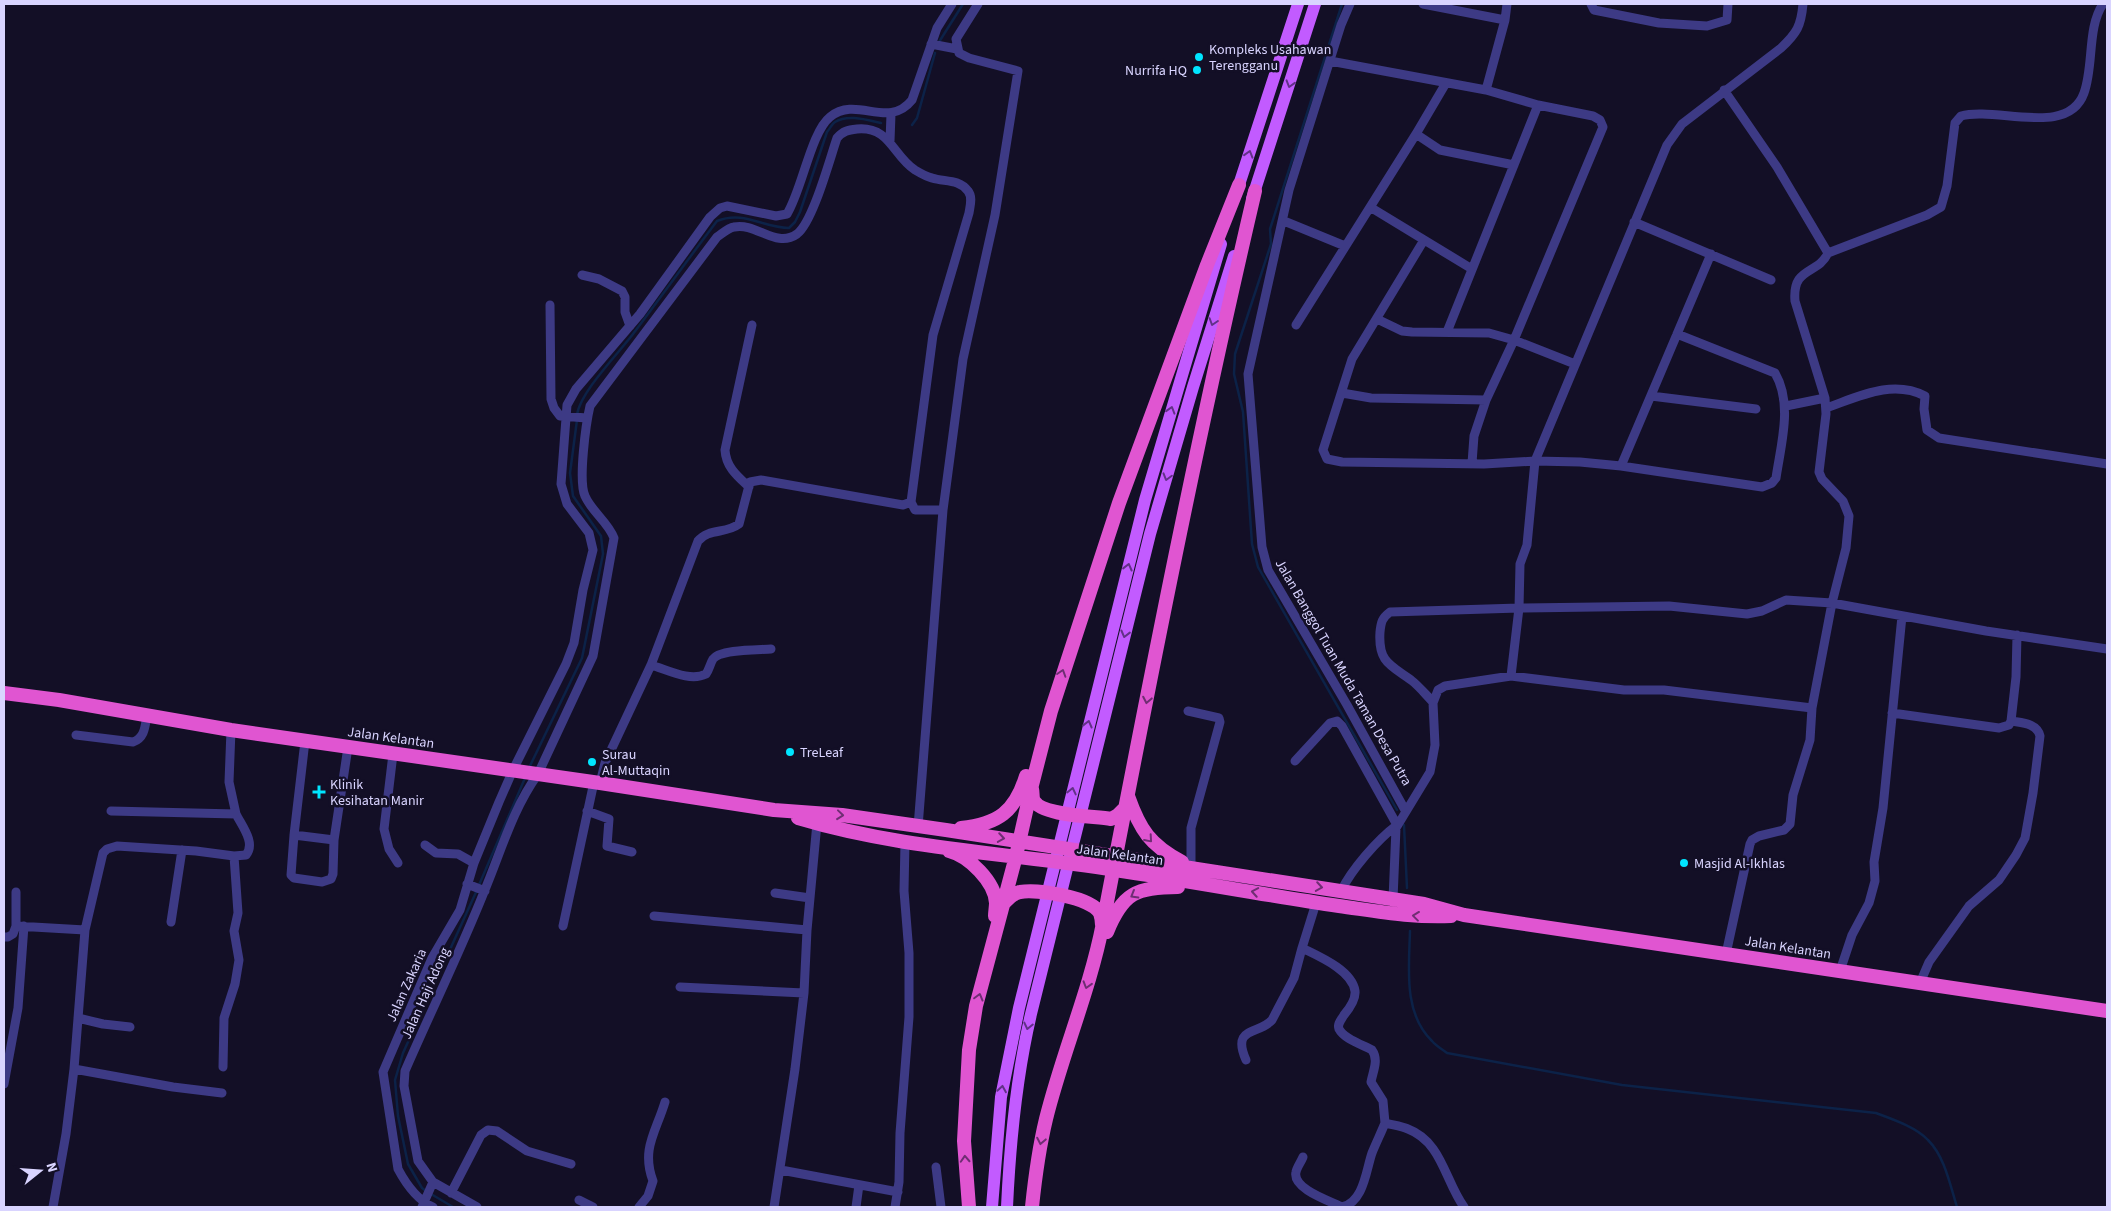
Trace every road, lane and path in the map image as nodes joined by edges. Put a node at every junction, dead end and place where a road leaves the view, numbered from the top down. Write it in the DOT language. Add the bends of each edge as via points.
graph roads {
  1 [pos="952,4"];
  2 [pos="978,4"];
  3 [pos="1298,4"];
  4 [pos="1315,4"];
  5 [pos="1350,4"];
  6 [pos="1423,4"];
  7 [pos="1507,4"];
  8 [pos="1591,4"];
  9 [pos="1728,4"];
  10 [pos="1803,4"];
  11 [pos="2103,4"];
  12 [pos="1434,5"];
  13 [pos="1505,20"];
  14 [pos="931,44"];
  15 [pos="957,49"];
  16 [pos="1330,61"];
  17 [pos="1446,83"];
  18 [pos="1486,90"];
  19 [pos="1724,90"];
  20 [pos="1538,105"];
  21 [pos="891,114"];
  22 [pos="1416,134"];
  23 [pos="890,141"];
  24 [pos="1514,165"];
  25 [pos="1239,185"];
  26 [pos="1255,191"];
  27 [pos="1370,207"];
  28 [pos="1284,221"];
  29 [pos="1634,222"];
  30 [pos="1424,240"];
  31 [pos="1345,246"];
  32 [pos="1828,253"];
  33 [pos="1710,254"];
  34 [pos="1472,269"];
  35 [pos="582,276"];
  36 [pos="1771,280"];
  37 [pos="550,305"];
  38 [pos="1376,319"];
  39 [pos="752,325"];
  40 [pos="1296,325"];
  41 [pos="630,326"];
  42 [pos="1447,332"];
  43 [pos="1677,334"];
  44 [pos="1514,340"];
  45 [pos="1575,364"];
  46 [pos="1342,393"];
  47 [pos="1651,396"];
  48 [pos="1486,400"];
  49 [pos="1825,403"];
  50 [pos="1786,406"];
  51 [pos="1756,410"];
  52 [pos="567,417"];
  53 [pos="585,418"];
  54 [pos="1535,461"];
  55 [pos="1472,462"];
  56 [pos="2107,464"];
  57 [pos="1621,466"];
  58 [pos="749,487"];
  59 [pos="911,502"];
  60 [pos="941,511"];
  61 [pos="1832,603"];
  62 [pos="1519,608"];
  63 [pos="1902,616"];
  64 [pos="2016,635"];
  65 [pos="771,649"];
  66 [pos="2107,649"];
  67 [pos="651,664"];
  68 [pos="1511,676"];
  69 [pos="4,693"];
  70 [pos="1433,702"];
  71 [pos="1812,708"];
  72 [pos="1051,711"];
  73 [pos="1188,711"];
  74 [pos="1892,713"];
  75 [pos="147,715"];
  76 [pos="2011,721"];
  77 [pos="231,730"];
  78 [pos="76,735"];
  79 [pos="305,740"];
  80 [pos="348,747"];
  81 [pos="393,754"];
  82 [pos="1295,761"];
  83 [pos="525,772"];
  84 [pos="597,783"];
  85 [pos="1032,785"];
  86 [pos="1127,801"];
  87 [pos="774,810"];
  88 [pos="1406,810"];
  89 [pos="587,811"];
  90 [pos="111,812"];
  91 [pos="236,814"];
  92 [pos="817,823"];
  93 [pos="1397,824"];
  94 [pos="918,827"];
  95 [pos="946,830"];
  96 [pos="294,835"];
  97 [pos="334,840"];
  98 [pos="1020,841"];
  99 [pos="912,843"];
  100 [pos="425,845"];
  101 [pos="182,850"];
  102 [pos="632,852"];
  103 [pos="234,856"];
  104 [pos="1016,856"];
  105 [pos="398,862"];
  106 [pos="1114,862"];
  107 [pos="474,863"];
  108 [pos="1191,867"];
  109 [pos="470,885"];
  110 [pos="1216,886"];
  111 [pos="483,891"];
  112 [pos="1341,891"];
  113 [pos="16,892"];
  114 [pos="775,893"];
  115 [pos="810,898"];
  116 [pos="1393,899"];
  117 [pos="1004,902"];
  118 [pos="1316,902"];
  119 [pos="654,916"];
  120 [pos="1464,916"];
  121 [pos="171,922"];
  122 [pos="20,926"];
  123 [pos="563,926"];
  124 [pos="1102,926"];
  125 [pos="85,930"];
  126 [pos="807,930"];
  127 [pos="4,937"];
  128 [pos="1302,948"];
  129 [pos="1726,954"];
  130 [pos="989,959"];
  131 [pos="1094,959"];
  132 [pos="1840,971"];
  133 [pos="1920,983"];
  134 [pos="680,987"];
  135 [pos="804,993"];
  136 [pos="2107,1011"];
  137 [pos="78,1018"];
  138 [pos="130,1026"];
  139 [pos="1246,1060"];
  140 [pos="223,1067"];
  141 [pos="74,1069"];
  142 [pos="4,1084"];
  143 [pos="222,1093"];
  144 [pos="664,1102"];
  145 [pos="1385,1123"];
  146 [pos="1303,1157"];
  147 [pos="571,1164"];
  148 [pos="936,1167"];
  149 [pos="781,1170"];
  150 [pos="432,1184"];
  151 [pos="859,1185"];
  152 [pos="898,1192"];
  153 [pos="451,1193"];
  154 [pos="579,1200"];
  155 [pos="423,1203"];
  156 [pos="52,1207"];
  157 [pos="433,1207"];
  158 [pos="477,1207"];
  159 [pos="593,1207"];
  160 [pos="639,1207"];
  161 [pos="774,1207"];
  162 [pos="856,1207"];
  163 [pos="895,1207"];
  164 [pos="941,1207"];
  165 [pos="969,1207"];
  166 [pos="992,1207"];
  167 [pos="1007,1207"];
  168 [pos="1032,1207"];
  169 [pos="1464,1207"];
  1 -- 14 [label="street"];
  2 -- 15 [label="street" via="956,39"];
  25 -- 3 [label="main road, one-way"];
  4 -- 26 [label="main road, one-way"];
  5 -- 16 [label="street, Jalan Banggol Tuan Muda Taman Desa Putra"];
  6 -- 12 [label="street"];
  7 -- 13 [label="street"];
  8 -- 9 [label="street" via="1594,10 1650,21 1707,26 1727,20"];
  10 -- 19 [label="street" via="1801,24 1793,36"];
  11 -- 32 [label="street" via="2095,23 2087,85 2079,105 2062,115 2045,118 1961,116 1955,124 1947,186 1941,206 1927,215"];
  12 -- 13 [label="street"];
  13 -- 18 [label="street"];
  14 -- 15 [label="street"];
  14 -- 21 [label="street" via="912,100 900,112"];
  15 -- 60 [label="street" via="968,58 1018,71 995,215 964,359"];
  16 -- 17 [label="street"];
  16 -- 28 [label="street, Jalan Banggol Tuan Muda Taman Desa Putra" via="1290,190"];
  17 -- 18 [label="street"];
  17 -- 22 [label="street"];
  18 -- 20 [label="street"];
  19 -- 29 [label="street" via="1682,124 1667,145"];
  19 -- 32 [label="street" via="1777,167"];
  20 -- 24 [label="street"];
  20 -- 44 [label="street" via="1593,116 1603,127"];
  21 -- 23 [label="street"];
  21 -- 41 [label="street" via="851,109 829,117 816,139 793,204 786,214 776,216 727,206 720,208"];
  22 -- 24 [label="street" via="1440,150"];
  22 -- 27 [label="street"];
  23 -- 53 [label="street" via="880,133 861,129 842,132 837,138 813,209 797,234 777,239 735,226 718,236 605,384"];
  23 -- 59 [label="street" via="913,169 931,178 957,182 971,195 969,213 933,335"];
  24 -- 34 [label="street"];
  72 -- 25 [label="highway, one-way" via="1122,494"];
  166 -- 25 [label="main road, one-way" via="998,1122 1008,1058 1076,772 1145,500"];
  26 -- 86 [label="highway, one-way" via="1209,392"];
  26 -- 167 [label="main road, one-way" via="1150,534 1090,775 1022,1056 1010,1150"];
  27 -- 30 [label="street"];
  27 -- 31 [label="street"];
  28 -- 31 [label="street"];
  28 -- 88 [label="street, Jalan Banggol Tuan Muda Taman Desa Putra" via="1248,374 1264,559"];
  29 -- 33 [label="street"];
  29 -- 45 [label="street"];
  30 -- 34 [label="street"];
  30 -- 38 [label="street"];
  31 -- 40 [label="street"];
  32 -- 49 [label="street" via="1794,287 1794,301"];
  33 -- 36 [label="street"];
  33 -- 43 [label="street"];
  34 -- 42 [label="street"];
  35 -- 41 [label="street" via="599,279 622,291"];
  37 -- 52 [label="street" via="552,399 560,416"];
  38 -- 42 [label="street" via="1402,331"];
  38 -- 46 [label="street" via="1352,359"];
  39 -- 58 [label="street" via="725,450 727,463"];
  41 -- 52 [label="street" via="576,390 567,405"];
  42 -- 44 [label="street" via="1489,333"];
  43 -- 47 [label="street"];
  43 -- 50 [label="street" via="1775,373"];
  44 -- 45 [label="street"];
  44 -- 48 [label="street"];
  45 -- 54 [label="street"];
  46 -- 48 [label="street" via="1371,398"];
  46 -- 55 [label="street" via="1323,450 1328,459 1342,462"];
  47 -- 51 [label="street"];
  47 -- 57 [label="street"];
  48 -- 55 [label="street" via="1474,436"];
  49 -- 50 [label="street"];
  49 -- 56 [label="street" via="1880,390 1912,390 1925,396 1927,430 1939,438"];
  49 -- 61 [label="street" via="1819,472 1843,501 1849,516 1846,548"];
  50 -- 57 [label="street" via="1776,478 1762,487"];
  52 -- 53 [label="street"];
  52 -- 83 [label="street" via="561,484 567,504 589,533 592,558 572,652"];
  53 -- 83 [label="street" via="582,481 585,496 611,530 614,549 593,656"];
  54 -- 55 [label="street"];
  54 -- 57 [label="street"];
  54 -- 62 [label="street" via="1527,545 1520,564"];
  58 -- 59 [label="street" via="753,480 761,480 903,505"];
  58 -- 67 [label="street" via="739,524 704,535 698,542"];
  59 -- 60 [label="street" via="915,510"];
  60 -- 94 [label="street"];
  61 -- 62 [label="street" via="1786,600 1747,614 1669,606"];
  61 -- 63 [label="street"];
  61 -- 71 [label="street"];
  62 -- 68 [label="street"];
  62 -- 70 [label="street" via="1396,611 1383,617 1380,644 1384,656 1395,671 1413,681"];
  63 -- 64 [label="street"];
  63 -- 74 [label="street"];
  64 -- 66 [label="street"];
  64 -- 76 [label="street"];
  65 -- 67 [label="street" via="719,655 713,659 706,674 700,677"];
  67 -- 84 [label="street"];
  68 -- 70 [label="street" via="1445,686 1438,690"];
  68 -- 71 [label="street"];
  69 -- 75 [label="highway, Jalan Kelantan"];
  70 -- 88 [label="street" via="1435,745 1430,772"];
  71 -- 129 [label="street" via="1810,740 1793,795 1790,824 1784,830 1759,836 1750,844"];
  72 -- 85 [label="highway"];
  72 -- 95 [label="highway" via="1016,800 997,820"];
  73 -- 108 [label="street" via="1219,718 1220,722 1191,828"];
  74 -- 76 [label="street" via="2000,728"];
  74 -- 132 [label="street" via="1874,862 1875,881 1869,904 1852,935"];
  75 -- 77 [label="highway, Jalan Kelantan"];
  75 -- 78 [label="street" via="143,735 133,742"];
  76 -- 133 [label="street" via="2033,726 2040,733 2034,793 2025,838 1999,880 1969,906 1929,962"];
  77 -- 79 [label="highway, Jalan Kelantan"];
  77 -- 91 [label="street" via="229,782"];
  79 -- 80 [label="highway, Jalan Kelantan"];
  79 -- 96 [label="street"];
  80 -- 81 [label="highway, Jalan Kelantan"];
  80 -- 97 [label="street"];
  81 -- 83 [label="highway, Jalan Kelantan"];
  81 -- 105 [label="street" via="384,829 389,849"];
  82 -- 93 [label="street" via="1330,723 1336,721 1342,726"];
  83 -- 84 [label="highway, Jalan Kelantan"];
  83 -- 107 [label="street, Jalan Zakaria"];
  83 -- 111 [label="street, Jalan Haji Adong" via="525,791"];
  84 -- 87 [label="highway, Jalan Kelantan"];
  84 -- 89 [label="street"];
  85 -- 86 [label="highway" via="1033,800 1051,811 1110,818 1118,815"];
  85 -- 98 [label="highway"];
  86 -- 106 [label="highway"];
  86 -- 108 [label="highway, one-way" via="1154,844"];
  87 -- 92 [label="highway, Jalan Kelantan"];
  87 -- 94 [label="highway, Jalan Kelantan, one-way" via="842,815"];
  88 -- 93 [label="street"];
  89 -- 102 [label="street" via="609,819 607,846"];
  89 -- 123 [label="street"];
  90 -- 91 [label="street"];
  91 -- 103 [label="street" via="250,846 246,855"];
  92 -- 99 [label="highway, Jalan Kelantan"];
  92 -- 115 [label="street"];
  93 -- 112 [label="street" via="1348,878"];
  93 -- 116 [label="street"];
  94 -- 95 [label="highway, Jalan Kelantan"];
  95 -- 98 [label="highway, Jalan Kelantan, one-way"];
  96 -- 97 [label="street"];
  96 -- 97 [label="street" via="291,875 322,882 331,879 333,874"];
  98 -- 104 [label="highway"];
  98 -- 106 [label="highway, Jalan Kelantan"];
  99 -- 104 [label="highway, Jalan Kelantan"];
  99 -- 130 [label="highway" via="953,852 975,866 988,883 996,902"];
  99 -- 152 [label="street" via="904,891 909,953 909,1017"];
  100 -- 107 [label="street" via="436,853 458,854"];
  101 -- 103 [label="street"];
  101 -- 121 [label="street"];
  101 -- 125 [label="street" via="117,846 107,849"];
  103 -- 140 [label="street" via="238,913 234,931 239,960 236,984 224,1018"];
  104 -- 106 [label="highway, Jalan Kelantan"];
  104 -- 117 [label="highway"];
  106 -- 108 [label="highway, Jalan Kelantan"];
  106 -- 110 [label="highway, Jalan Kelantan"];
  106 -- 124 [label="highway"];
  107 -- 109 [label="street, Jalan Zakaria"];
  108 -- 112 [label="highway, Jalan Kelantan, one-way"];
  109 -- 111 [label="street"];
  109 -- 155 [label="street, Jalan Zakaria" via="460,910 432,958 383,1072 398,1169"];
  118 -- 110 [label="highway, Jalan Kelantan, one-way"];
  110 -- 131 [label="highway, one-way" via="1158,887 1138,892 1122,903"];
  111 -- 150 [label="street, Jalan Haji Adong" via="405,1071 404,1086 418,1161"];
  112 -- 116 [label="highway, Jalan Kelantan"];
  113 -- 122 [label="street"];
  114 -- 115 [label="street"];
  115 -- 126 [label="street"];
  116 -- 120 [label="highway, Jalan Kelantan"];
  117 -- 124 [label="highway" via="1020,892 1039,892 1080,900 1090,903 1100,913"];
  117 -- 130 [label="highway"];
  120 -- 118 [label="highway, Jalan Kelantan, one-way" via="1422,917"];
  118 -- 128 [label="street"];
  119 -- 126 [label="street"];
  120 -- 129 [label="highway, Jalan Kelantan"];
  122 -- 125 [label="street"];
  122 -- 127 [label="street" via="14,934"];
  122 -- 142 [label="street" via="18,1008"];
  124 -- 131 [label="highway"];
  125 -- 137 [label="street"];
  126 -- 135 [label="street"];
  128 -- 139 [label="street" via="1294,978 1272,1020 1244,1037 1241,1048"];
  128 -- 145 [label="street" via="1333,964 1349,978 1355,991 1353,1002 1339,1028 1344,1035 1375,1054 1371,1082 1383,1101"];
  129 -- 132 [label="highway, Jalan Kelantan"];
  165 -- 130 [label="highway, one-way" via="964,1141 966,1082 976,1006"];
  131 -- 168 [label="highway, one-way" via="1046,1119"];
  132 -- 133 [label="highway, Jalan Kelantan"];
  133 -- 136 [label="highway, Jalan Kelantan"];
  134 -- 135 [label="street"];
  135 -- 149 [label="street"];
  137 -- 138 [label="street"];
  137 -- 141 [label="street"];
  141 -- 143 [label="street"];
  141 -- 156 [label="street"];
  144 -- 160 [label="street" via="658,1126 649,1141 648,1172 653,1181 648,1196"];
  145 -- 146 [label="street" via="1361,1190 1348,1206 1342,1207 1301,1187 1296,1180 1296,1172"];
  145 -- 169 [label="street" via="1409,1129 1429,1142"];
  147 -- 153 [label="street" via="528,1151 497,1131 488,1130 481,1135"];
  148 -- 164 [label="street"];
  149 -- 151 [label="street"];
  149 -- 161 [label="street"];
  150 -- 153 [label="street, Jalan Haji Adong"];
  150 -- 155 [label="street"];
  151 -- 152 [label="street"];
  151 -- 162 [label="street"];
  152 -- 163 [label="street"];
  153 -- 158 [label="street, Jalan Haji Adong"];
  154 -- 159 [label="street"];
  155 -- 157 [label="street, Jalan Zakaria"];
}
